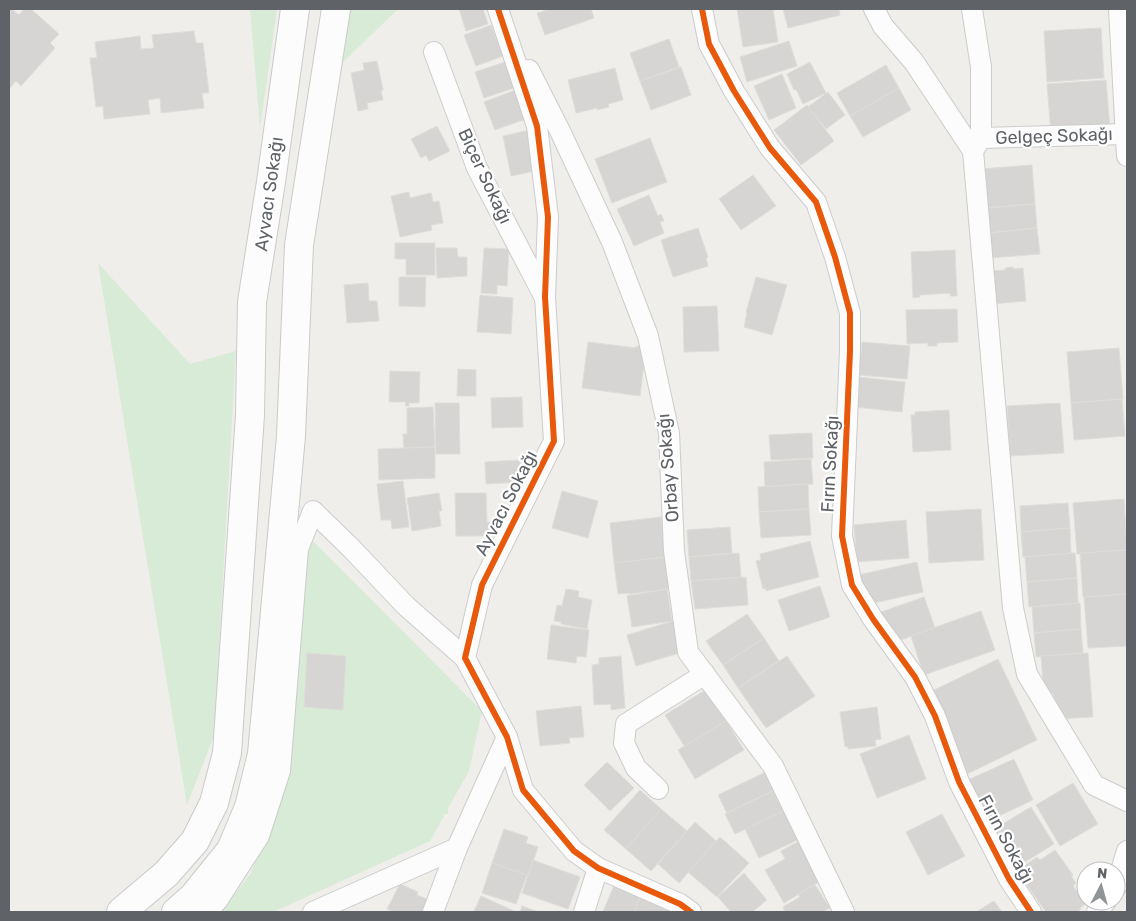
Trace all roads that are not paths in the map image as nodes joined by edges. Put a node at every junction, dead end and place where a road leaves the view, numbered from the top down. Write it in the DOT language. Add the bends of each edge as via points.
graph roads {
  1 [pos="295,9"];
  2 [pos="336,9"];
  3 [pos="702,9"];
  4 [pos="874,9"];
  5 [pos="972,9"];
  6 [pos="1119,9"];
  7 [pos="499,10"];
  8 [pos="434,52"];
  9 [pos="1127,134"];
  10 [pos="977,145"];
  11 [pos="1127,156"];
  12 [pos="545,297"];
  13 [pos="465,658"];
  14 [pos="705,674"];
  15 [pos="508,736"];
  16 [pos="658,789"];
  17 [pos="1127,801"];
  18 [pos="457,848"];
  19 [pos="598,868"];
  20 [pos="121,912"];
  21 [pos="176,912"];
  22 [pos="206,912"];
  23 [pos="313,912"];
  24 [pos="433,912"];
  25 [pos="584,912"];
  26 [pos="690,912"];
  27 [pos="844,912"];
  28 [pos="1031,912"];
  1 -- 20 [label="main road, Ayvacı Sokağı" via="252,302 250,415 227,753 214,803 195,841 166,874"];
  2 -- 21 [label="main road" via="299,246 291,436 262,754 249,807 231,850 193,897"];
  3 -- 28 [label="street, Fırın Sokağı" via="709,44 734,91 770,148 816,202 838,266 850,314 842,536 852,584 872,619 915,677 935,716 959,782 1009,879"];
  4 -- 10 [label="street" via="883,26"];
  5 -- 10 [label="street" via="981,67"];
  6 -- 9 [label="street"];
  7 -- 12 [label="street, Ayvacı Sokağı" via="537,126 548,217"];
  7 -- 14 [label="street, Orbay Sokağı" via="612,242 648,336 669,433 674,551 688,652"];
  8 -- 12 [label="street, Biçer Sokağı" via="477,168"];
  9 -- 10 [label="street, Gelgeç Sokağı"];
  9 -- 11 [label="street"];
  10 -- 17 [label="street" via="1012,608 1027,674 1094,785"];
  12 -- 13 [label="street, Ayvacı Sokağı" via="554,441 482,585"];
  13 -- 15 [label="street"];
  13 -- 22 [label="street" via="406,606 313,511 298,549 280,771 259,836 217,901"];
  14 -- 16 [label="street" via="626,724 624,743 636,768"];
  14 -- 27 [label="street, Orbay Sokağı" via="773,766"];
  15 -- 18 [label="street"];
  15 -- 19 [label="street" via="523,790 574,850"];
  18 -- 23 [label="street"];
  18 -- 24 [label="street"];
  19 -- 25 [label="street"];
  19 -- 26 [label="street" via="680,904"];
}
